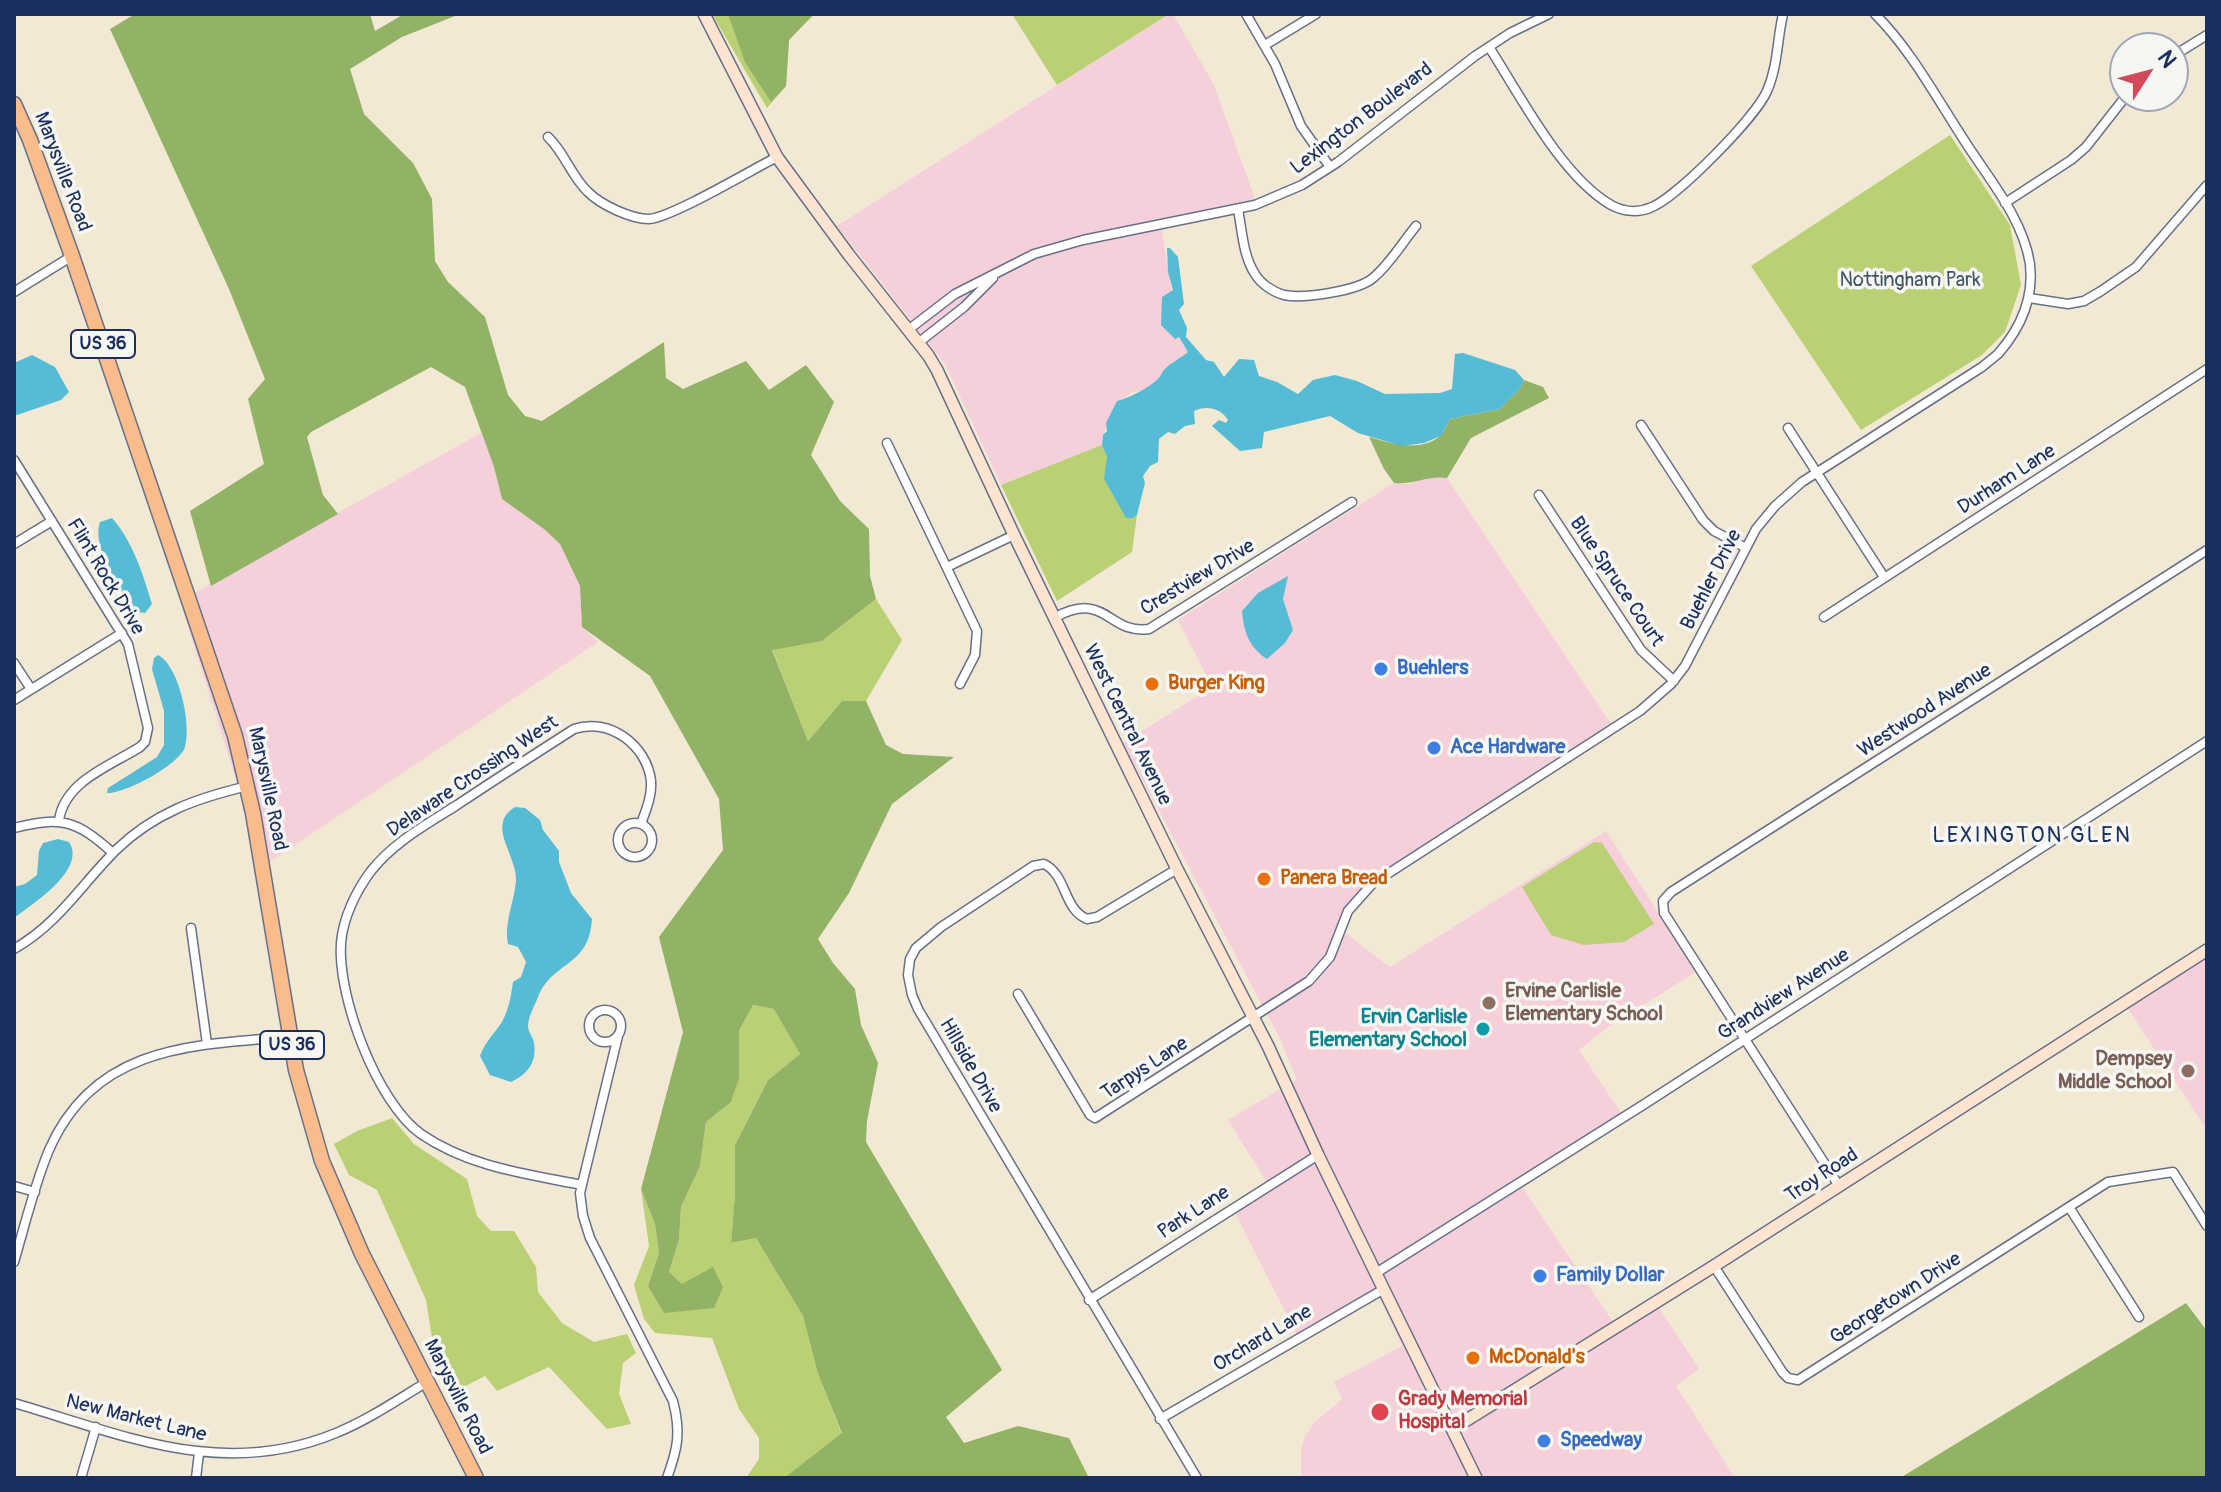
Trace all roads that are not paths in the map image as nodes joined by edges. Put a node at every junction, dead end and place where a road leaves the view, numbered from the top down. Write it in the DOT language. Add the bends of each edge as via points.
graph roads {
  1 [pos="704,14"];
  2 [pos="1246,14"];
  3 [pos="1316,14"];
  4 [pos="1549,14"];
  5 [pos="1783,14"];
  6 [pos="1875,14"];
  7 [pos="2207,35"];
  8 [pos="1265,45"];
  9 [pos="2189,46"];
  10 [pos="1489,47"];
  11 [pos="14,104"];
  12 [pos="2114,112"];
  13 [pos="548,137"];
  14 [pos="777,157"];
  15 [pos="1330,167"];
  16 [pos="2207,185"];
  17 [pos="2005,203"];
  18 [pos="1238,209"];
  19 [pos="1416,226"];
  20 [pos="72,256"];
  21 [pos="998,273"];
  22 [pos="14,292"];
  23 [pos="2029,298"];
  24 [pos="908,330"];
  25 [pos="918,343"];
  26 [pos="2207,369"];
  27 [pos="1641,425"];
  28 [pos="1788,428"];
  29 [pos="887,443"];
  30 [pos="14,460"];
  31 [pos="1817,473"];
  32 [pos="1539,495"];
  33 [pos="1352,502"];
  34 [pos="52,521"];
  35 [pos="1014,535"];
  36 [pos="14,544"];
  37 [pos="1746,548"];
  38 [pos="2207,550"];
  39 [pos="947,567"];
  40 [pos="1884,577"];
  41 [pos="1824,617"];
  42 [pos="1054,618"];
  43 [pos="122,633"];
  44 [pos="14,663"];
  45 [pos="1674,681"];
  46 [pos="960,684"];
  47 [pos="31,689"];
  48 [pos="14,700"];
  49 [pos="2207,741"];
  50 [pos="248,786"];
  51 [pos="59,820"];
  52 [pos="641,824"];
  53 [pos="14,828"];
  54 [pos="113,853"];
  55 [pos="1177,869"];
  56 [pos="191,928"];
  57 [pos="14,949"];
  58 [pos="2207,950"];
  59 [pos="1018,994"];
  60 [pos="1253,1018"];
  61 [pos="618,1036"];
  62 [pos="290,1037"];
  63 [pos="1745,1038"];
  64 [pos="207,1044"];
  65 [pos="1318,1155"];
  66 [pos="582,1185"];
  67 [pos="14,1186"];
  68 [pos="1839,1186"];
  69 [pos="35,1192"];
  70 [pos="2069,1207"];
  71 [pos="2207,1226"];
  72 [pos="14,1262"];
  73 [pos="1714,1266"];
  74 [pos="1376,1273"];
  75 [pos="1384,1289"];
  76 [pos="1089,1300"];
  77 [pos="2139,1317"];
  78 [pos="427,1382"];
  79 [pos="14,1403"];
  80 [pos="1160,1419"];
  81 [pos="96,1427"];
  82 [pos="1454,1428"];
  83 [pos="199,1453"];
  84 [pos="81,1478"];
  85 [pos="196,1478"];
  86 [pos="476,1478"];
  87 [pos="667,1478"];
  88 [pos="1197,1478"];
  89 [pos="1476,1478"];
  1 -- 14 [label="main road, West Central Avenue"];
  2 -- 8 [label="street"];
  3 -- 8 [label="street"];
  4 -- 10 [label="street, Lexington Boulevard"];
  5 -- 10 [label="street" via="1772,80 1757,110 1666,199 1641,211 1612,205 1571,169"];
  6 -- 17 [label="street" via="1902,43"];
  7 -- 9 [label="street"];
  8 -- 15 [label="street" via="1293,113"];
  10 -- 15 [label="street, Lexington Boulevard"];
  11 -- 20 [label="highway, Marysville Road / US 36"];
  12 -- 17 [label="street" via="2071,160"];
  13 -- 14 [label="street" via="593,196 649,219"];
  14 -- 24 [label="main road, West Central Avenue"];
  15 -- 18 [label="street, Lexington Boulevard" via="1281,196"];
  16 -- 23 [label="street" via="2136,267 2101,291 2068,304"];
  17 -- 23 [label="street" via="2026,246"];
  18 -- 19 [label="street" via="1254,273 1265,286 1287,296 1368,282"];
  18 -- 21 [label="street, Lexington Boulevard" via="1053,247"];
  20 -- 22 [label="street"];
  20 -- 50 [label="highway, Marysville Road / US 36" via="224,696"];
  21 -- 24 [label="street, Lexington Boulevard" via="955,294"];
  21 -- 25 [label="street, Lexington Boulevard"];
  23 -- 31 [label="street, Buehler Drive" via="2011,339 1993,359"];
  24 -- 25 [label="main road, West Central Avenue"];
  25 -- 35 [label="main road, West Central Avenue" via="937,370"];
  26 -- 40 [label="street, Durham Lane"];
  27 -- 37 [label="street" via="1703,520"];
  28 -- 31 [label="street"];
  29 -- 39 [label="street"];
  30 -- 34 [label="street, Flint Rock Drive"];
  31 -- 37 [label="street, Buehler Drive" via="1775,506"];
  31 -- 40 [label="street"];
  32 -- 45 [label="street, Blue Spruce Court" via="1641,650"];
  33 -- 42 [label="street, Crestview Drive" via="1149,629 1135,629 1086,607"];
  34 -- 36 [label="street"];
  34 -- 43 [label="street, Flint Rock Drive"];
  35 -- 39 [label="street"];
  35 -- 42 [label="main road, West Central Avenue"];
  37 -- 45 [label="street, Buehler Drive"];
  38 -- 63 [label="street, Westwood Avenue" via="1671,892 1663,901 1664,913"];
  39 -- 46 [label="street" via="977,631 975,655"];
  40 -- 41 [label="street, Durham Lane"];
  42 -- 55 [label="main road, West Central Avenue"];
  43 -- 47 [label="street"];
  43 -- 51 [label="street, Flint Rock Drive" via="132,656 147,735 140,747 71,792"];
  44 -- 47 [label="street"];
  45 -- 60 [label="street, Buehler Drive" via="1640,711 1372,884 1348,911 1332,953 1317,974"];
  47 -- 48 [label="street"];
  49 -- 63 [label="street, Grandview Avenue"];
  50 -- 54 [label="street" via="168,811"];
  50 -- 62 [label="highway, Marysville Road / US 36"];
  51 -- 53 [label="street"];
  51 -- 54 [label="street" via="82,827"];
  52 -- 52 [label="street, Delaware Crossing West" via="628,824 619,834 619,847 629,856 642,856 651,846 651,833"];
  52 -- 66 [label="street, Delaware Crossing West" via="651,784 643,758 611,729 574,729 402,840 359,890 341,940 341,968 357,1028 383,1086 411,1126 460,1155 497,1168"];
  54 -- 57 [label="street" via="66,909"];
  55 -- 60 [label="main road, West Central Avenue"];
  55 -- 76 [label="street, Hillside Drive" via="1087,919 1074,909 1054,871 1044,864 1033,866 924,939 909,968 918,1009"];
  56 -- 64 [label="street"];
  58 -- 68 [label="main road, Troy Road"];
  59 -- 60 [label="street, Tarpys Lane" via="1095,1118"];
  60 -- 65 [label="main road, West Central Avenue"];
  61 -- 61 [label="street" via="622,1024 616,1013 604,1010 593,1016 589,1028 595,1039 607,1042"];
  61 -- 66 [label="street"];
  62 -- 64 [label="street"];
  62 -- 78 [label="highway, Marysville Road / US 36" via="329,1181"];
  63 -- 68 [label="street"];
  63 -- 74 [label="street, Grandview Avenue"];
  64 -- 69 [label="street" via="146,1058 98,1086 56,1136"];
  65 -- 74 [label="main road, West Central Avenue"];
  65 -- 76 [label="street, Park Lane"];
  66 -- 87 [label="street" via="590,1238 673,1401 680,1428"];
  67 -- 69 [label="street"];
  68 -- 73 [label="main road, Troy Road"];
  69 -- 72 [label="street"];
  70 -- 71 [label="street, Georgetown Drive" via="2108,1182 2173,1172"];
  70 -- 73 [label="street, Georgetown Drive" via="1798,1380 1783,1373"];
  70 -- 77 [label="street"];
  73 -- 82 [label="main road, Troy Road"];
  74 -- 75 [label="main road, West Central Avenue"];
  75 -- 80 [label="street, Orchard Lane"];
  75 -- 82 [label="main road, West Central Avenue"];
  76 -- 80 [label="street, Hillside Drive"];
  78 -- 83 [label="street, New Market Lane" via="361,1421 312,1441 254,1453"];
  78 -- 86 [label="highway, Marysville Road / US 36"];
  79 -- 81 [label="street, New Market Lane"];
  80 -- 88 [label="street, Hillside Drive"];
  81 -- 83 [label="street, New Market Lane"];
  81 -- 84 [label="street"];
  82 -- 89 [label="main road, West Central Avenue"];
  83 -- 85 [label="street"];
}
